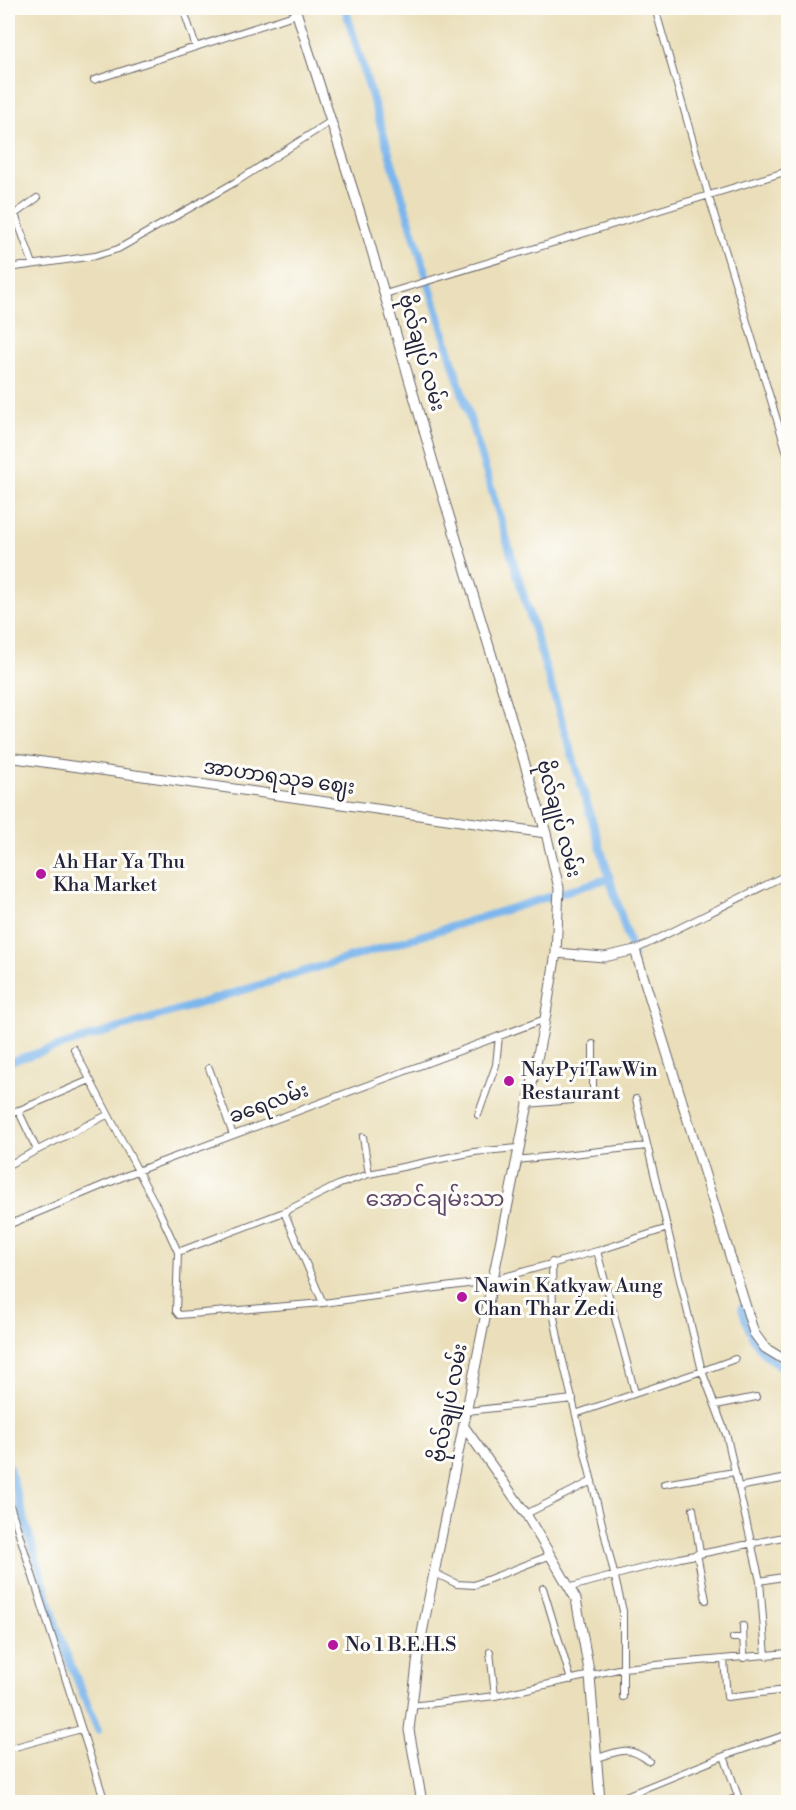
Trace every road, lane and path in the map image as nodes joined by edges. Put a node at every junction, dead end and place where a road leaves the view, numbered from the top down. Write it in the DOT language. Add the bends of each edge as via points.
graph roads {
  1 [pos="183,8"];
  2 [pos="655,8"];
  3 [pos="296,11"];
  4 [pos="196,47"];
  5 [pos="94,80"];
  6 [pos="331,121"];
  7 [pos="789,171"];
  8 [pos="708,194"];
  9 [pos="37,198"];
  10 [pos="33,264"];
  11 [pos="8,268"];
  12 [pos="385,294"];
  13 [pos="789,456"];
  14 [pos="8,757"];
  15 [pos="546,833"];
  16 [pos="789,874"];
  17 [pos="633,951"];
  18 [pos="556,953"];
  19 [pos="545,1019"];
  20 [pos="499,1036"];
  21 [pos="593,1044"];
  22 [pos="74,1049"];
  23 [pos="209,1068"];
  24 [pos="90,1080"];
  25 [pos="636,1100"];
  26 [pos="527,1104"];
  27 [pos="18,1110"];
  28 [pos="8,1115"];
  29 [pos="107,1115"];
  30 [pos="478,1115"];
  31 [pos="233,1135"];
  32 [pos="363,1137"];
  33 [pos="647,1146"];
  34 [pos="518,1148"];
  35 [pos="37,1150"];
  36 [pos="515,1160"];
  37 [pos="8,1165"];
  38 [pos="137,1171"];
  39 [pos="369,1174"];
  40 [pos="284,1212"];
  41 [pos="8,1225"];
  42 [pos="668,1228"];
  43 [pos="597,1251"];
  44 [pos="178,1252"];
  45 [pos="552,1262"];
  46 [pos="490,1281"];
  47 [pos="323,1303"];
  48 [pos="735,1359"];
  49 [pos="789,1362"];
  50 [pos="702,1371"];
  51 [pos="635,1393"];
  52 [pos="756,1397"];
  53 [pos="573,1399"];
  54 [pos="716,1405"];
  55 [pos="468,1411"];
  56 [pos="578,1413"];
  57 [pos="465,1428"];
  58 [pos="734,1472"];
  59 [pos="789,1478"];
  60 [pos="592,1481"];
  61 [pos="664,1484"];
  62 [pos="738,1487"];
  63 [pos="8,1499"];
  64 [pos="693,1509"];
  65 [pos="10,1514"];
  66 [pos="526,1514"];
  67 [pos="789,1536"];
  68 [pos="751,1542"];
  69 [pos="698,1553"];
  70 [pos="551,1555"];
  71 [pos="435,1572"];
  72 [pos="616,1573"];
  73 [pos="789,1576"];
  74 [pos="760,1581"];
  75 [pos="571,1587"];
  76 [pos="543,1588"];
  77 [pos="706,1600"];
  78 [pos="743,1626"];
  79 [pos="733,1638"];
  80 [pos="743,1638"];
  81 [pos="490,1652"];
  82 [pos="789,1653"];
  83 [pos="766,1656"];
  84 [pos="744,1658"];
  85 [pos="724,1660"];
  86 [pos="623,1668"];
  87 [pos="590,1676"];
  88 [pos="571,1680"];
  89 [pos="786,1690"];
  90 [pos="495,1696"];
  91 [pos="623,1697"];
  92 [pos="411,1706"];
  93 [pos="81,1729"];
  94 [pos="789,1734"];
  95 [pos="8,1749"];
  96 [pos="724,1756"];
  97 [pos="597,1758"];
  98 [pos="650,1761"];
  99 [pos="739,1800"];
  100 [pos="105,1803"];
  101 [pos="422,1803"];
  102 [pos="600,1803"];
  103 [pos="611,1803"];
  104 [pos="725,1803"];
  1 -- 4 [label="street"];
  2 -- 8 [label="street"];
  3 -- 4 [label="street"];
  3 -- 6 [label="main road, ဗိုလ်ချုပ် လမ်း"];
  4 -- 5 [label="street"];
  6 -- 10 [label="street" via="128,244 96,256"];
  6 -- 12 [label="main road, ဗိုလ်ချုပ် လမ်း"];
  7 -- 8 [label="street"];
  8 -- 12 [label="street"];
  8 -- 13 [label="street"];
  9 -- 10 [label="street" via="15,214"];
  10 -- 11 [label="street"];
  12 -- 15 [label="main road, ဗိုလ်ချုပ် လမ်း"];
  14 -- 15 [label="main road, အာဟာရသုခ ဈေး"];
  15 -- 18 [label="main road, ဗိုလ်ချုပ် လမ်း" via="559,888"];
  16 -- 17 [label="street"];
  17 -- 18 [label="main road" via="604,957"];
  17 -- 49 [label="main road" via="754,1333 765,1348"];
  18 -- 19 [label="main road, ဗိုလ်ချုပ် လမ်း"];
  19 -- 20 [label="street, ခရေလမ်း"];
  19 -- 26 [label="main road, ဗိုလ်ချုပ် လမ်း"];
  20 -- 30 [label="street" via="496,1065"];
  20 -- 31 [label="street, ခရေလမ်း"];
  21 -- 26 [label="street" via="593,1094"];
  22 -- 24 [label="street"];
  23 -- 31 [label="street"];
  24 -- 27 [label="street"];
  24 -- 29 [label="street"];
  25 -- 33 [label="street"];
  26 -- 34 [label="main road, ဗိုလ်ချုပ် လမ်း"];
  27 -- 28 [label="street"];
  27 -- 35 [label="street"];
  29 -- 35 [label="street"];
  29 -- 38 [label="street"];
  31 -- 38 [label="street, ခရေလမ်း"];
  32 -- 39 [label="street"];
  33 -- 36 [label="street"];
  33 -- 42 [label="street"];
  34 -- 36 [label="main road, ဗိုလ်ချုပ် လမ်း"];
  34 -- 39 [label="street" via="474,1152"];
  35 -- 37 [label="street"];
  36 -- 46 [label="main road, ဗိုလ်ချုပ် လမ်း"];
  38 -- 41 [label="street, ခရေလမ်း"];
  38 -- 44 [label="street"];
  39 -- 40 [label="street"];
  40 -- 44 [label="street"];
  40 -- 47 [label="street"];
  42 -- 43 [label="street"];
  42 -- 50 [label="street"];
  43 -- 45 [label="street"];
  43 -- 51 [label="street"];
  44 -- 47 [label="street" via="179,1315"];
  45 -- 46 [label="street"];
  45 -- 53 [label="street" via="553,1312"];
  46 -- 47 [label="street"];
  46 -- 55 [label="main road, ဗိုလ်ချုပ် လမ်း"];
  48 -- 50 [label="street"];
  50 -- 51 [label="street"];
  50 -- 54 [label="street"];
  51 -- 56 [label="street"];
  52 -- 54 [label="street"];
  53 -- 55 [label="street"];
  53 -- 56 [label="street"];
  54 -- 58 [label="street"];
  55 -- 57 [label="main road, ဗိုလ်ချုပ် လမ်း"];
  56 -- 60 [label="street"];
  57 -- 66 [label="main road"];
  57 -- 71 [label="main road, ဗိုလ်ချုပ် လမ်း"];
  58 -- 61 [label="street"];
  58 -- 62 [label="street"];
  59 -- 62 [label="street"];
  60 -- 66 [label="street"];
  60 -- 72 [label="street"];
  62 -- 68 [label="street"];
  63 -- 65 [label="street"];
  64 -- 69 [label="street"];
  65 -- 93 [label="street"];
  66 -- 70 [label="main road"];
  67 -- 68 [label="street"];
  68 -- 69 [label="street"];
  68 -- 74 [label="street"];
  69 -- 72 [label="street"];
  69 -- 77 [label="street"];
  70 -- 71 [label="street" via="474,1585 457,1584"];
  70 -- 75 [label="main road"];
  71 -- 92 [label="main road, ဗိုလ်ချုပ် လမ်း"];
  72 -- 75 [label="street"];
  72 -- 86 [label="street" via="623,1611"];
  73 -- 74 [label="street"];
  74 -- 83 [label="street"];
  75 -- 87 [label="main road"];
  76 -- 88 [label="street"];
  78 -- 80 [label="street"];
  79 -- 80 [label="street"];
  80 -- 84 [label="street"];
  81 -- 90 [label="street"];
  82 -- 83 [label="street"];
  83 -- 84 [label="street"];
  84 -- 85 [label="street"];
  85 -- 86 [label="street"];
  85 -- 89 [label="street" via="727,1696"];
  86 -- 87 [label="street"];
  86 -- 91 [label="street"];
  87 -- 88 [label="street"];
  87 -- 97 [label="main road"];
  88 -- 90 [label="street"];
  90 -- 92 [label="street"];
  92 -- 101 [label="main road, ဗိုလ်ချုပ် လမ်း" via="409,1730"];
  93 -- 95 [label="street"];
  93 -- 100 [label="street"];
  94 -- 96 [label="street"];
  96 -- 99 [label="street"];
  96 -- 103 [label="street"];
  97 -- 98 [label="street" via="624,1750 635,1751"];
  97 -- 102 [label="main road"];
  99 -- 104 [label="street"];
}
